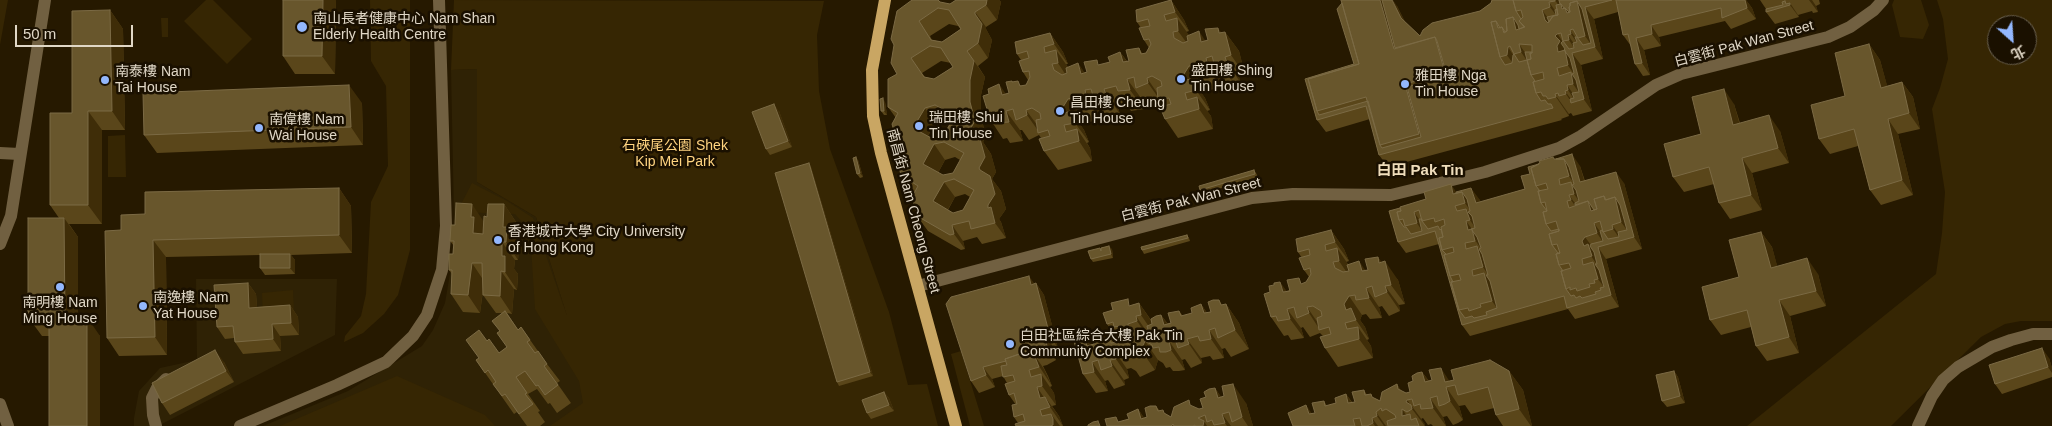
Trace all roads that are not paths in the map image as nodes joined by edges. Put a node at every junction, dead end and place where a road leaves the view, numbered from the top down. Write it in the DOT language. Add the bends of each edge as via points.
graph roads {
  1 [pos="45,0"];
  2 [pos="439,0"];
  3 [pos="885,0"];
  4 [pos="1883,0"];
  5 [pos="0,153"];
  6 [pos="19,154"];
  7 [pos="0,244"];
  8 [pos="918,286"];
  9 [pos="2052,334"];
  10 [pos="175,372"];
  11 [pos="0,404"];
  12 [pos="8,426"];
  13 [pos="156,426"];
  14 [pos="240,426"];
  15 [pos="956,426"];
  16 [pos="1918,426"];
  1 -- 6 [label="street"];
  2 -- 14 [label="street" via="446,226 442,270 427,315 413,336 386,362"];
  3 -- 8 [label="main road, 南昌街 Nam Cheong Street" via="872,70 873,116"];
  4 -- 8 [label="street, 白雲街 Pak Wan Street" via="1850,28 1681,74 1656,85 1559,148 1485,172 1391,195 1293,194 1252,198"];
  5 -- 6 [label="street"];
  6 -- 7 [label="street" via="11,216"];
  8 -- 15 [label="main road, 南昌街 Nam Cheong Street"];
  9 -- 16 [label="street" via="2033,334 2011,340 1958,367 1932,396"];
  10 -- 13 [label="street" via="157,388 152,398"];
  11 -- 12 [label="street"];
}
